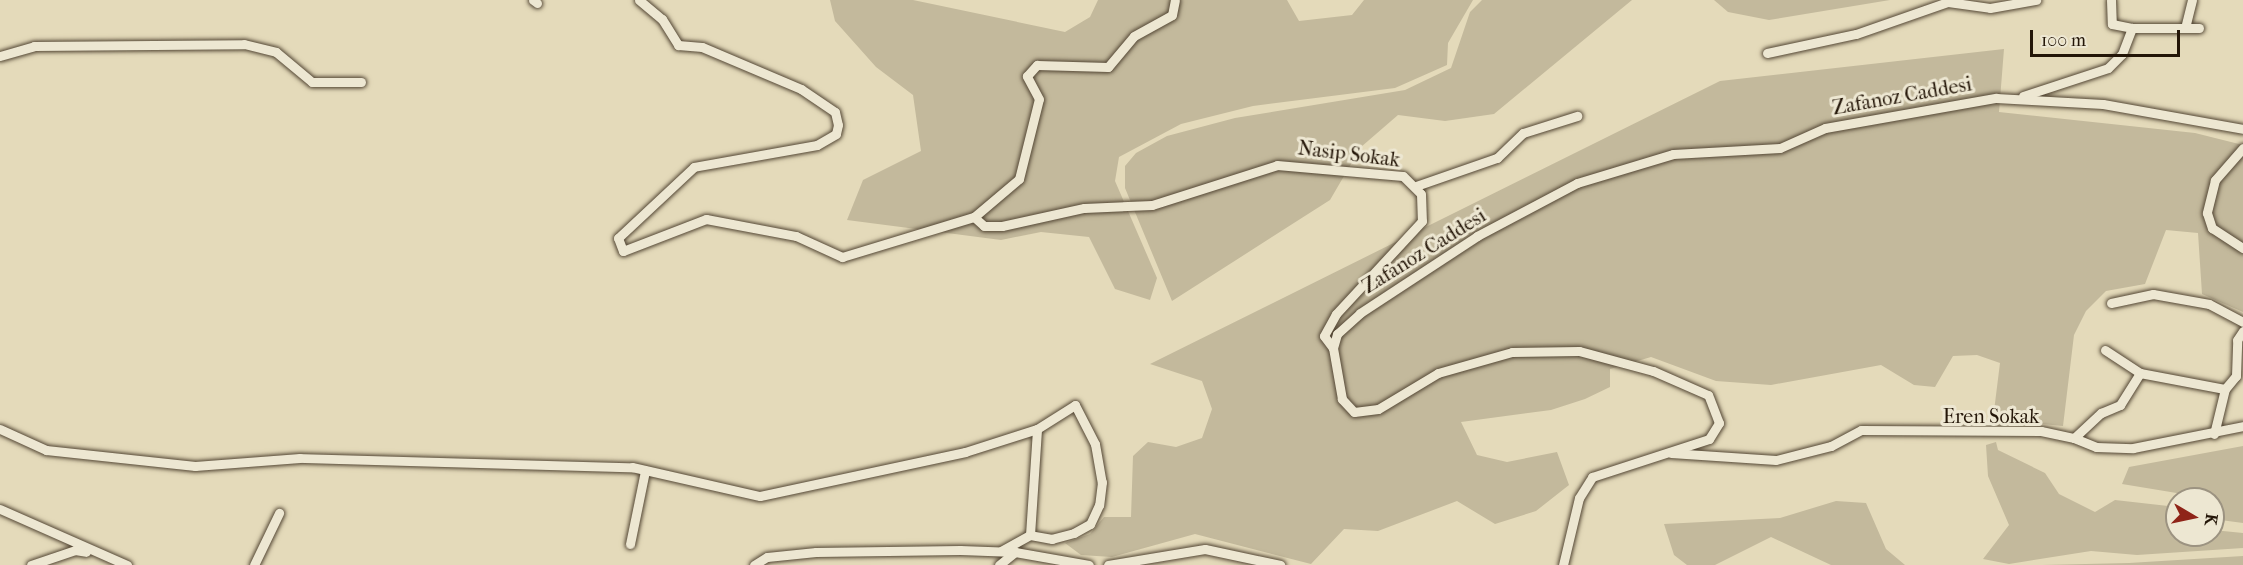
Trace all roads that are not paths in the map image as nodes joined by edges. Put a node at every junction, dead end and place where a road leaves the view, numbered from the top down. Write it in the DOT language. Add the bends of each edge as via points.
graph roads {
  1 [pos="639,0"];
  2 [pos="1175,0"];
  3 [pos="2036,0"];
  4 [pos="2110,0"];
  5 [pos="2192,0"];
  6 [pos="2185,27"];
  7 [pos="2132,28"];
  8 [pos="2199,28"];
  9 [pos="1767,53"];
  10 [pos="0,56"];
  11 [pos="361,82"];
  12 [pos="2018,98"];
  13 [pos="1577,116"];
  14 [pos="2243,129"];
  15 [pos="2243,148"];
  16 [pos="1416,186"];
  17 [pos="974,217"];
  18 [pos="2243,248"];
  19 [pos="2110,303"];
  20 [pos="2243,322"];
  21 [pos="2243,331"];
  22 [pos="1333,348"];
  23 [pos="2105,350"];
  24 [pos="2140,372"];
  25 [pos="2224,389"];
  26 [pos="2243,426"];
  27 [pos="0,429"];
  28 [pos="1037,429"];
  29 [pos="2214,434"];
  30 [pos="2074,438"];
  31 [pos="1666,453"];
  32 [pos="645,471"];
  33 [pos="0,509"];
  34 [pos="279,513"];
  35 [pos="1030,535"];
  36 [pos="630,544"];
  37 [pos="1001,551"];
  38 [pos="1015,552"];
  39 [pos="100,555"];
  40 [pos="31,565"];
  41 [pos="127,565"];
  42 [pos="254,565"];
  43 [pos="754,565"];
  44 [pos="999,565"];
  45 [pos="1089,565"];
  46 [pos="1108,565"];
  47 [pos="1280,565"];
  48 [pos="1563,565"];
  1 -- 17 [label="street" via="662,19 678,45 702,47 801,89 835,112 838,125 836,134 817,145 694,167 618,238 623,251 706,219 796,236 842,257"];
  2 -- 17 [label="street" via="1172,15 1134,36 1108,67 1037,65 1027,76 1039,99 1019,178"];
  3 -- 9 [label="street" via="1990,8 1947,2 1856,34"];
  4 -- 7 [label="street" via="2112,24"];
  5 -- 6 [label="street"];
  6 -- 7 [label="street"];
  6 -- 8 [label="street"];
  7 -- 12 [label="street" via="2122,54 2108,68"];
  10 -- 11 [label="street" via="45,45 244,44 276,52 312,82"];
  12 -- 14 [label="street, Zafanoz Caddesi" via="2103,104"];
  12 -- 22 [label="street, Zafanoz Caddesi" via="1834,126 1780,148 1673,154 1578,183 1477,236 1359,313 1337,334"];
  13 -- 16 [label="street, Nasip Sokak" via="1523,133 1497,158"];
  15 -- 18 [label="street" via="2215,180 2207,213 2212,228"];
  16 -- 17 [label="street, Nasip Sokak" via="1394,174 1277,165 1152,206 1101,209 1002,226 984,226"];
  16 -- 22 [label="street" via="1424,205 1422,221 1336,314 1324,336"];
  19 -- 20 [label="street" via="2153,294 2209,304"];
  21 -- 25 [label="street" via="2237,340 2236,376"];
  22 -- 31 [label="street" via="1342,399 1354,412 1378,409 1438,373 1512,352 1579,351 1653,371 1708,395 1718,412 1719,423 1709,439"];
  23 -- 24 [label="street"];
  24 -- 25 [label="street"];
  24 -- 30 [label="street" via="2120,405 2101,413"];
  25 -- 29 [label="street"];
  26 -- 29 [label="street, Eren Sokak"];
  27 -- 32 [label="street" via="46,450 195,466 300,459"];
  28 -- 32 [label="street" via="965,452 760,496"];
  28 -- 35 [label="street"];
  28 -- 35 [label="street" via="1075,405 1095,444 1102,482 1099,505 1090,524 1052,539"];
  29 -- 30 [label="street, Eren Sokak" via="2133,447 2096,447"];
  30 -- 31 [label="street, Eren Sokak" via="2041,432 1861,430 1831,446 1776,460"];
  31 -- 48 [label="street" via="1592,477 1579,498"];
  32 -- 36 [label="street"];
  33 -- 39 [label="street"];
  34 -- 42 [label="street"];
  35 -- 37 [label="street"];
  37 -- 38 [label="street"];
  37 -- 43 [label="street" via="816,552 767,557"];
  38 -- 44 [label="street"];
  38 -- 45 [label="street"];
  39 -- 40 [label="street" via="75,550"];
  39 -- 41 [label="street"];
  46 -- 47 [label="street" via="1205,549"];
}
